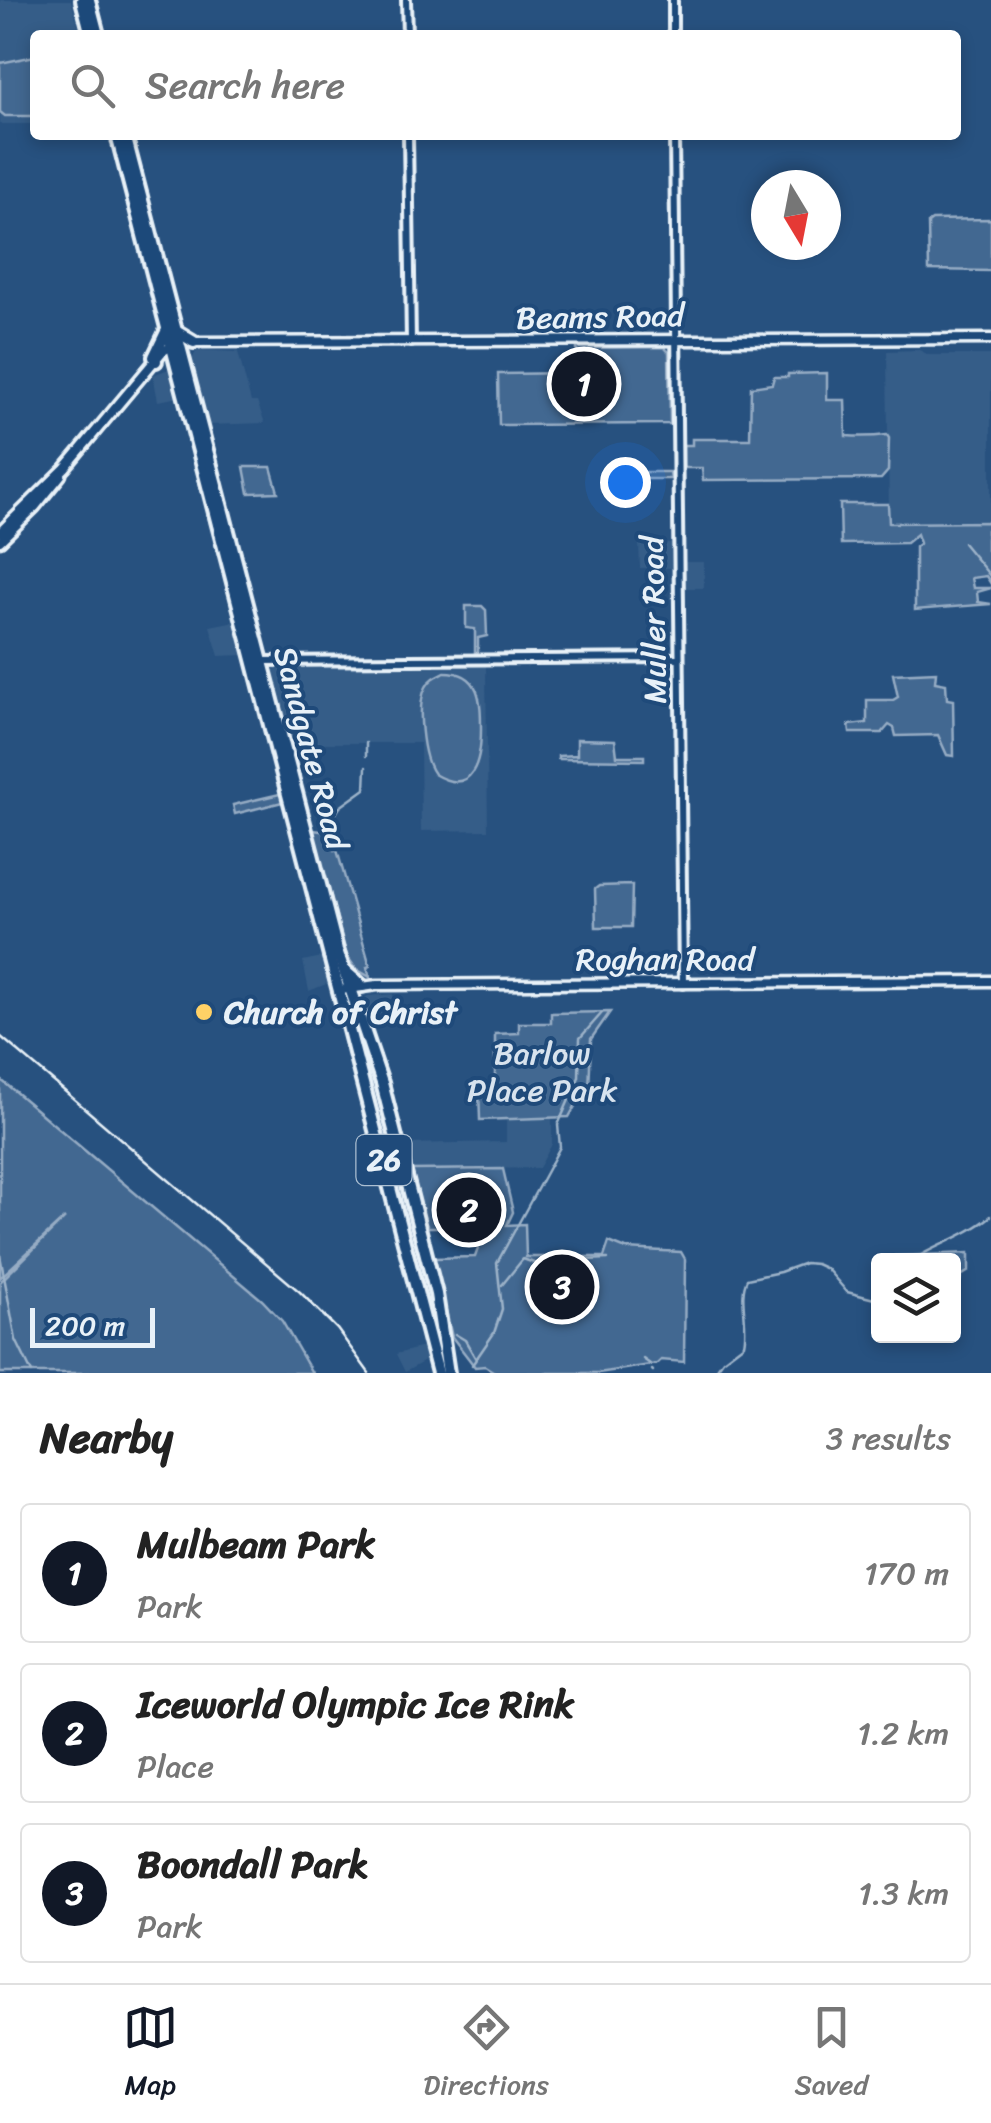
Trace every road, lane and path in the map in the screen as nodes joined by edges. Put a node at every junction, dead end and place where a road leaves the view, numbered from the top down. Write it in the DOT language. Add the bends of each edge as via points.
graph roads {
  1 [pos="86,0"];
  2 [pos="406,0"];
  3 [pos="673,0"];
  4 [pos="94,30"];
  5 [pos="407,30"];
  6 [pos="673,30"];
  7 [pos="122,140"];
  8 [pos="408,140"];
  9 [pos="674,140"];
  10 [pos="991,339"];
  11 [pos="675,341"];
  12 [pos="411,343"];
  13 [pos="195,344"];
  14 [pos="176,347"];
  15 [pos="154,365"];
  16 [pos="65,468"];
  17 [pos="0,532"];
  18 [pos="0,541"];
  19 [pos="679,658"];
  20 [pos="258,661"];
  21 [pos="991,981"];
  22 [pos="684,984"];
  23 [pos="355,987"];
  24 [pos="354,1001"];
  25 [pos="438,1373"];
  26 [pos="448,1373"];
  1 -- 4 [label="highway"];
  2 -- 5 [label="street"];
  3 -- 6 [label="street"];
  7 -- 14 [label="highway, Sandgate Road / 26"];
  8 -- 12 [label="street"];
  9 -- 11 [label="street, Muller Road"];
  10 -- 11 [label="main road, Beams Road"];
  11 -- 12 [label="main road, Beams Road"];
  11 -- 19 [label="street, Muller Road"];
  12 -- 13 [label="main road, Beams Road"];
  13 -- 14 [label="highway"];
  13 -- 14 [label="highway"];
  14 -- 15 [label="highway"];
  14 -- 15 [label="main road"];
  14 -- 15 [label="highway" via="154,356"];
  14 -- 20 [label="highway, Sandgate Road / 26"];
  15 -- 16 [label="main road"];
  16 -- 17 [label="main road"];
  16 -- 18 [label="main road"];
  19 -- 20 [label="street"];
  19 -- 22 [label="street, Muller Road"];
  20 -- 23 [label="highway, Sandgate Road / 26"];
  20 -- 23 [label="highway, Sandgate Road / 26" via="343,970"];
  21 -- 22 [label="main road, Roghan Road"];
  22 -- 23 [label="main road, Roghan Road"];
  23 -- 24 [label="highway"];
  23 -- 24 [label="highway, Sandgate Road / 26"];
  23 -- 25 [label="highway, Sandgate Road / 26"];
  24 -- 26 [label="highway, Sandgate Road / 26" via="431,1272"];
}
